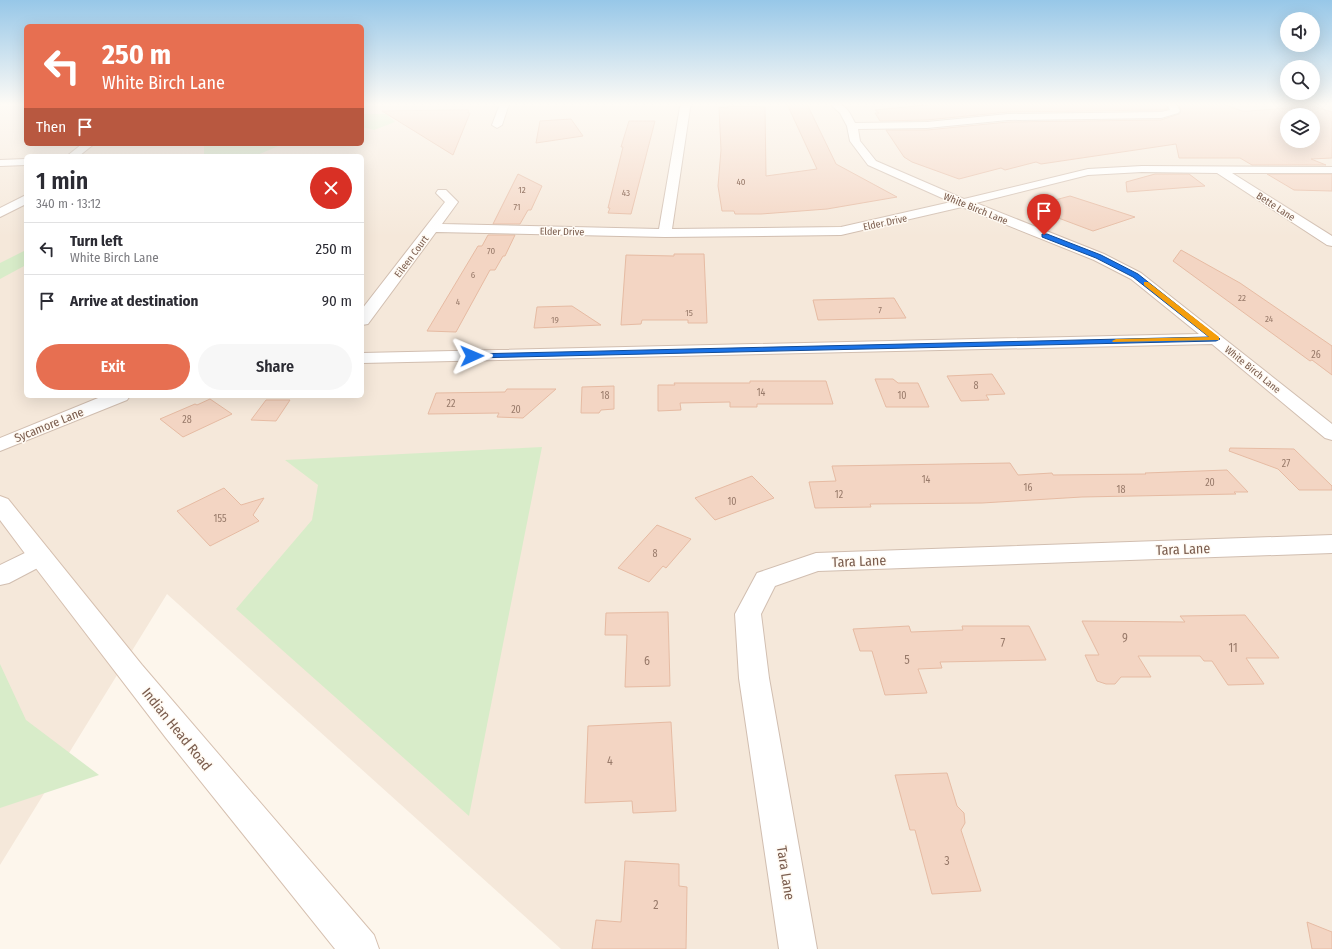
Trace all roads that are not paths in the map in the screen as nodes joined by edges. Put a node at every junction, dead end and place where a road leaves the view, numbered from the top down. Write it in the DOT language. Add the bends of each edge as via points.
graph roads {
  1 [pos="678,148"];
  2 [pos="861,148"];
  3 [pos="24,162"];
  4 [pos="0,163"];
  5 [pos="1220,170"];
  6 [pos="1332,170"];
  7 [pos="442,193"];
  8 [pos="24,200"];
  9 [pos="964,203"];
  10 [pos="0,213"];
  11 [pos="432,228"];
  12 [pos="665,233"];
  13 [pos="1332,242"];
  14 [pos="364,317"];
  15 [pos="1216,339"];
  16 [pos="364,358"];
  17 [pos="115,398"];
  18 [pos="1332,434"];
  19 [pos="0,445"];
  20 [pos="0,504"];
  21 [pos="1332,544"];
  22 [pos="40,556"];
  23 [pos="0,576"];
  24 [pos="360,949"];
  25 [pos="798,949"];
  1 -- 12 [label="street"];
  2 -- 9 [label="street, White Birch Lane" via="872,163 883,169"];
  3 -- 4 [label="street"];
  5 -- 6 [label="street, Elder Drive"];
  5 -- 9 [label="street, Elder Drive" via="1142,169 1088,172"];
  5 -- 13 [label="street, Bette Lane"];
  7 -- 11 [label="street, Eileen Court" via="452,202"];
  8 -- 10 [label="street"];
  9 -- 12 [label="street, Elder Drive" via="841,231"];
  9 -- 15 [label="street, White Birch Lane" via="1098,257 1136,276"];
  11 -- 12 [label="street, Elder Drive"];
  11 -- 14 [label="street, Eileen Court"];
  15 -- 16 [label="street"];
  15 -- 18 [label="street, White Birch Lane"];
  17 -- 19 [label="street, Sycamore Lane"];
  20 -- 22 [label="street, Indian Head Road"];
  21 -- 25 [label="street, Tara Lane" via="816,562 766,580 748,614 748,621 754,678"];
  22 -- 23 [label="street"];
  22 -- 24 [label="street, Indian Head Road" via="225,789"];
}
